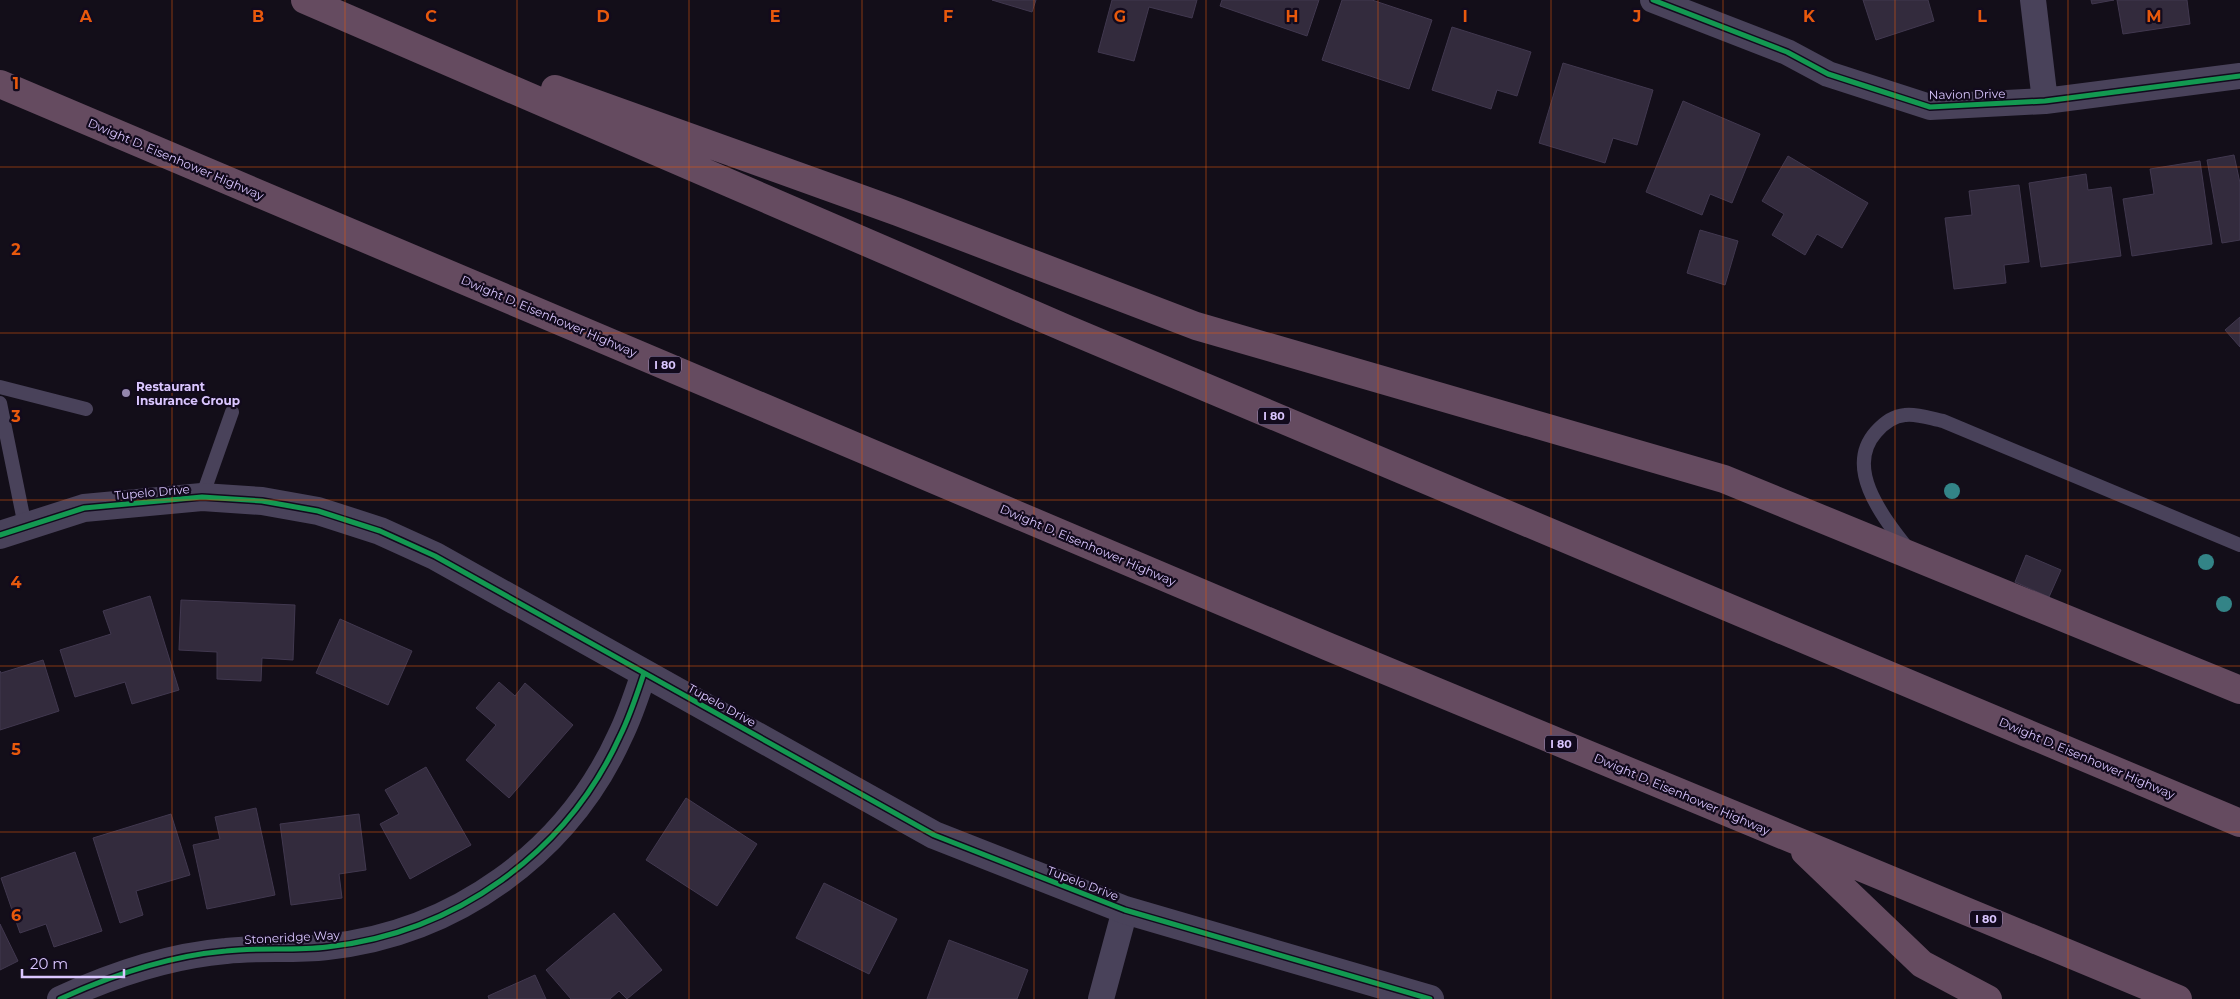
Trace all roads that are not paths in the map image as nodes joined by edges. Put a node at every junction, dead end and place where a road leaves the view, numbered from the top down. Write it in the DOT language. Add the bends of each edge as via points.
graph roads {
  1 [pos="1652,0"];
  2 [pos="2033,0"];
  3 [pos="308,1"];
  4 [pos="2240,76"];
  5 [pos="0,84"];
  6 [pos="2045,101"];
  7 [pos="0,388"];
  8 [pos="0,403"];
  9 [pos="86,409"];
  10 [pos="232,412"];
  11 [pos="202,497"];
  12 [pos="12,530"];
  13 [pos="2240,546"];
  14 [pos="1913,557"];
  15 [pos="644,673"];
  16 [pos="2237,687"];
  17 [pos="2240,823"];
  18 [pos="1794,840"];
  19 [pos="1125,910"];
  20 [pos="60,999"];
  21 [pos="1101,999"];
  22 [pos="1430,999"];
  23 [pos="1988,999"];
  24 [pos="2178,999"];
  1 -- 6 [label="street, Navion Drive" via="1787,52 1828,74 1930,107"];
  2 -- 6 [label="street"];
  3 -- 14 [label="highway" via="898,212 1196,326 1724,479"];
  3 -- 17 [label="highway, Dwight D. Eisenhower Highway / I 80" via="1056,324"];
  4 -- 6 [label="street, Navion Drive"];
  5 -- 18 [label="highway, Dwight D. Eisenhower Highway / I 80" via="1329,647"];
  7 -- 9 [label="lane"];
  8 -- 12 [label="lane"];
  10 -- 11 [label="lane"];
  11 -- 12 [label="street, Tupelo Drive" via="84,508"];
  11 -- 15 [label="street, Tupelo Drive" via="262,501 318,511 380,532 435,556"];
  13 -- 14 [label="lane" via="1943,421 1905,415 1885,422 1871,438 1864,461 1866,484 1883,517"];
  14 -- 16 [label="highway"];
  15 -- 19 [label="street, Tupelo Drive" via="934,836"];
  15 -- 20 [label="street, Stoneridge Way" via="620,737 596,781 566,822 532,858 470,902 425,924 377,939 327,947 226,950 177,958 106,979"];
  18 -- 23 [label="highway" via="1922,964"];
  18 -- 24 [label="highway, Dwight D. Eisenhower Highway / I 80"];
  19 -- 21 [label="street"];
  19 -- 22 [label="street, Tupelo Drive"];
}
